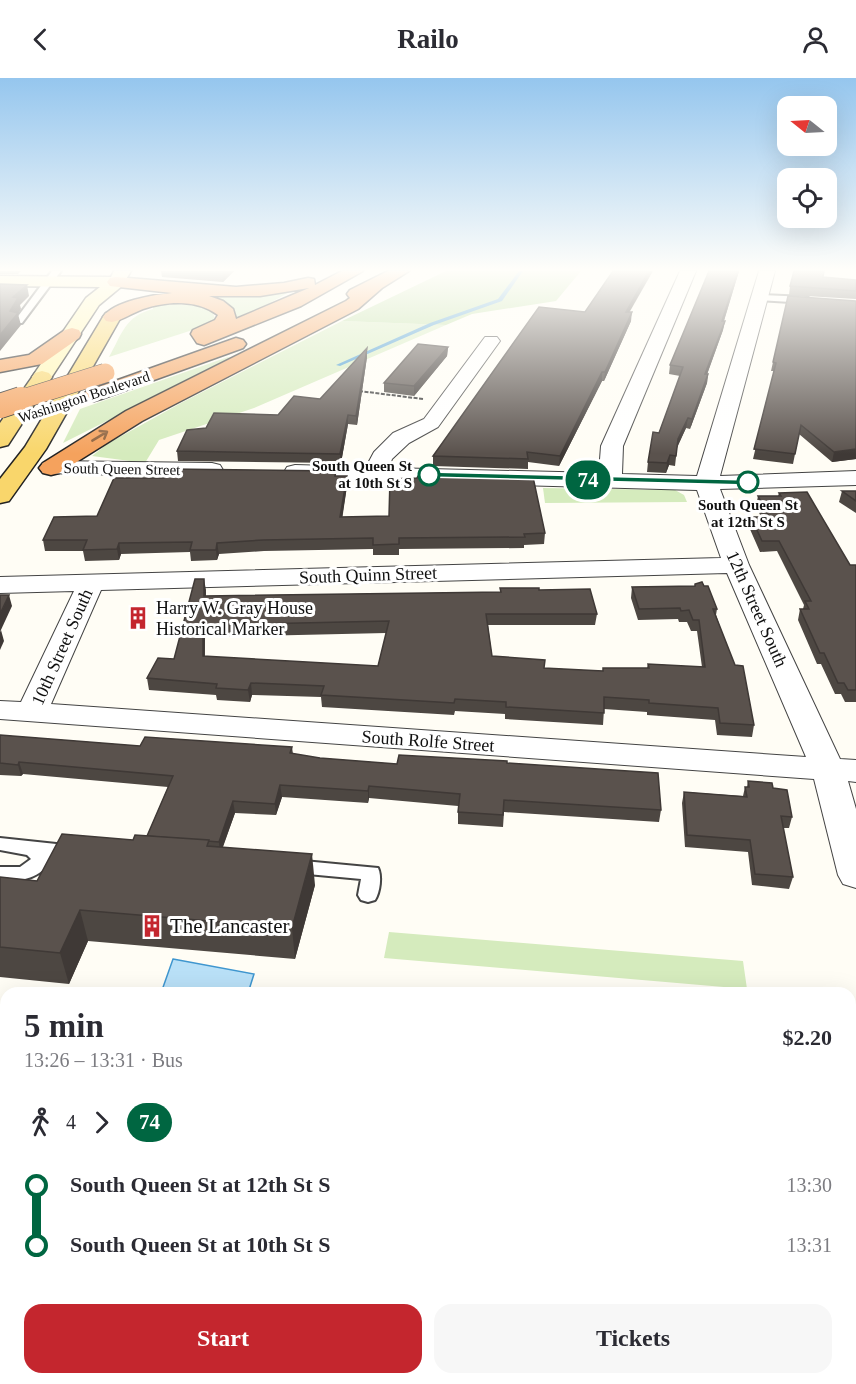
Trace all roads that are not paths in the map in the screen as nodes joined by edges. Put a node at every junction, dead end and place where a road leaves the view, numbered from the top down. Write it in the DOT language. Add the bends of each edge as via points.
graph roads {
  1 [pos="103,332"];
  2 [pos="203,332"];
  3 [pos="219,332"];
  4 [pos="267,332"];
  5 [pos="301,332"];
  6 [pos="662,332"];
  7 [pos="750,332"];
  8 [pos="72,334"];
  9 [pos="183,340"];
  10 [pos="491,341"];
  11 [pos="125,364"];
  12 [pos="0,366"];
  13 [pos="105,373"];
  14 [pos="0,374"];
  15 [pos="42,377"];
  16 [pos="0,406"];
  17 [pos="0,425"];
  18 [pos="0,440"];
  19 [pos="51,468"];
  20 [pos="236,470"];
  21 [pos="10,471"];
  22 [pos="271,471"];
  23 [pos="375,473"];
  24 [pos="856,478"];
  25 [pos="610,480"];
  26 [pos="706,483"];
  27 [pos="0,496"];
  28 [pos="0,510"];
  29 [pos="736,565"];
  30 [pos="91,582"];
  31 [pos="0,585"];
  32 [pos="0,710"];
  33 [pos="33,712"];
  34 [pos="843,771"];
  35 [pos="0,844"];
  36 [pos="33,849"];
  37 [pos="92,853"];
  38 [pos="278,866"];
  39 [pos="0,874"];
  40 [pos="856,875"];
  41 [pos="369,895"];
  1 -- 21 [label="main road" via="35,449"];
  2 -- 9 [label="highway"];
  3 -- 13 [label="highway, Washington Boulevard"];
  4 -- 17 [label="highway, Washington Boulevard"];
  19 -- 5 [label="highway, one-way" via="134,416"];
  6 -- 25 [label="street" via="612,446"];
  7 -- 26 [label="street"];
  8 -- 12 [label="highway" via="39,358"];
  8 -- 15 [label="main road"];
  10 -- 23 [label="street" via="431,423 401,438 382,458"];
  11 -- 13 [label="highway"];
  13 -- 16 [label="highway, Washington Boulevard, bridge"];
  14 -- 15 [label="highway"];
  15 -- 18 [label="main road"];
  19 -- 20 [label="street, South Queen Street"];
  19 -- 21 [label="main road, South Queen Street"];
  19 -- 28 [label="main road"];
  21 -- 27 [label="main road"];
  22 -- 23 [label="street"];
  23 -- 25 [label="street"];
  24 -- 26 [label="street"];
  25 -- 26 [label="street"];
  26 -- 29 [label="street, 12th Street South"];
  29 -- 30 [label="street, South Quinn Street"];
  29 -- 34 [label="street, 12th Street South"];
  30 -- 31 [label="street, South Quinn Street"];
  30 -- 33 [label="street, 10th Street South"];
  32 -- 33 [label="street, South Rolfe Street"];
  33 -- 34 [label="street, South Rolfe Street"];
  34 -- 40 [label="street, 12th Street South"];
  35 -- 36 [label="lane"];
  36 -- 37 [label="lane"];
  36 -- 39 [label="lane" via="42,858 35,869 21,875"];
  38 -- 41 [label="lane" via="371,873"];
}
